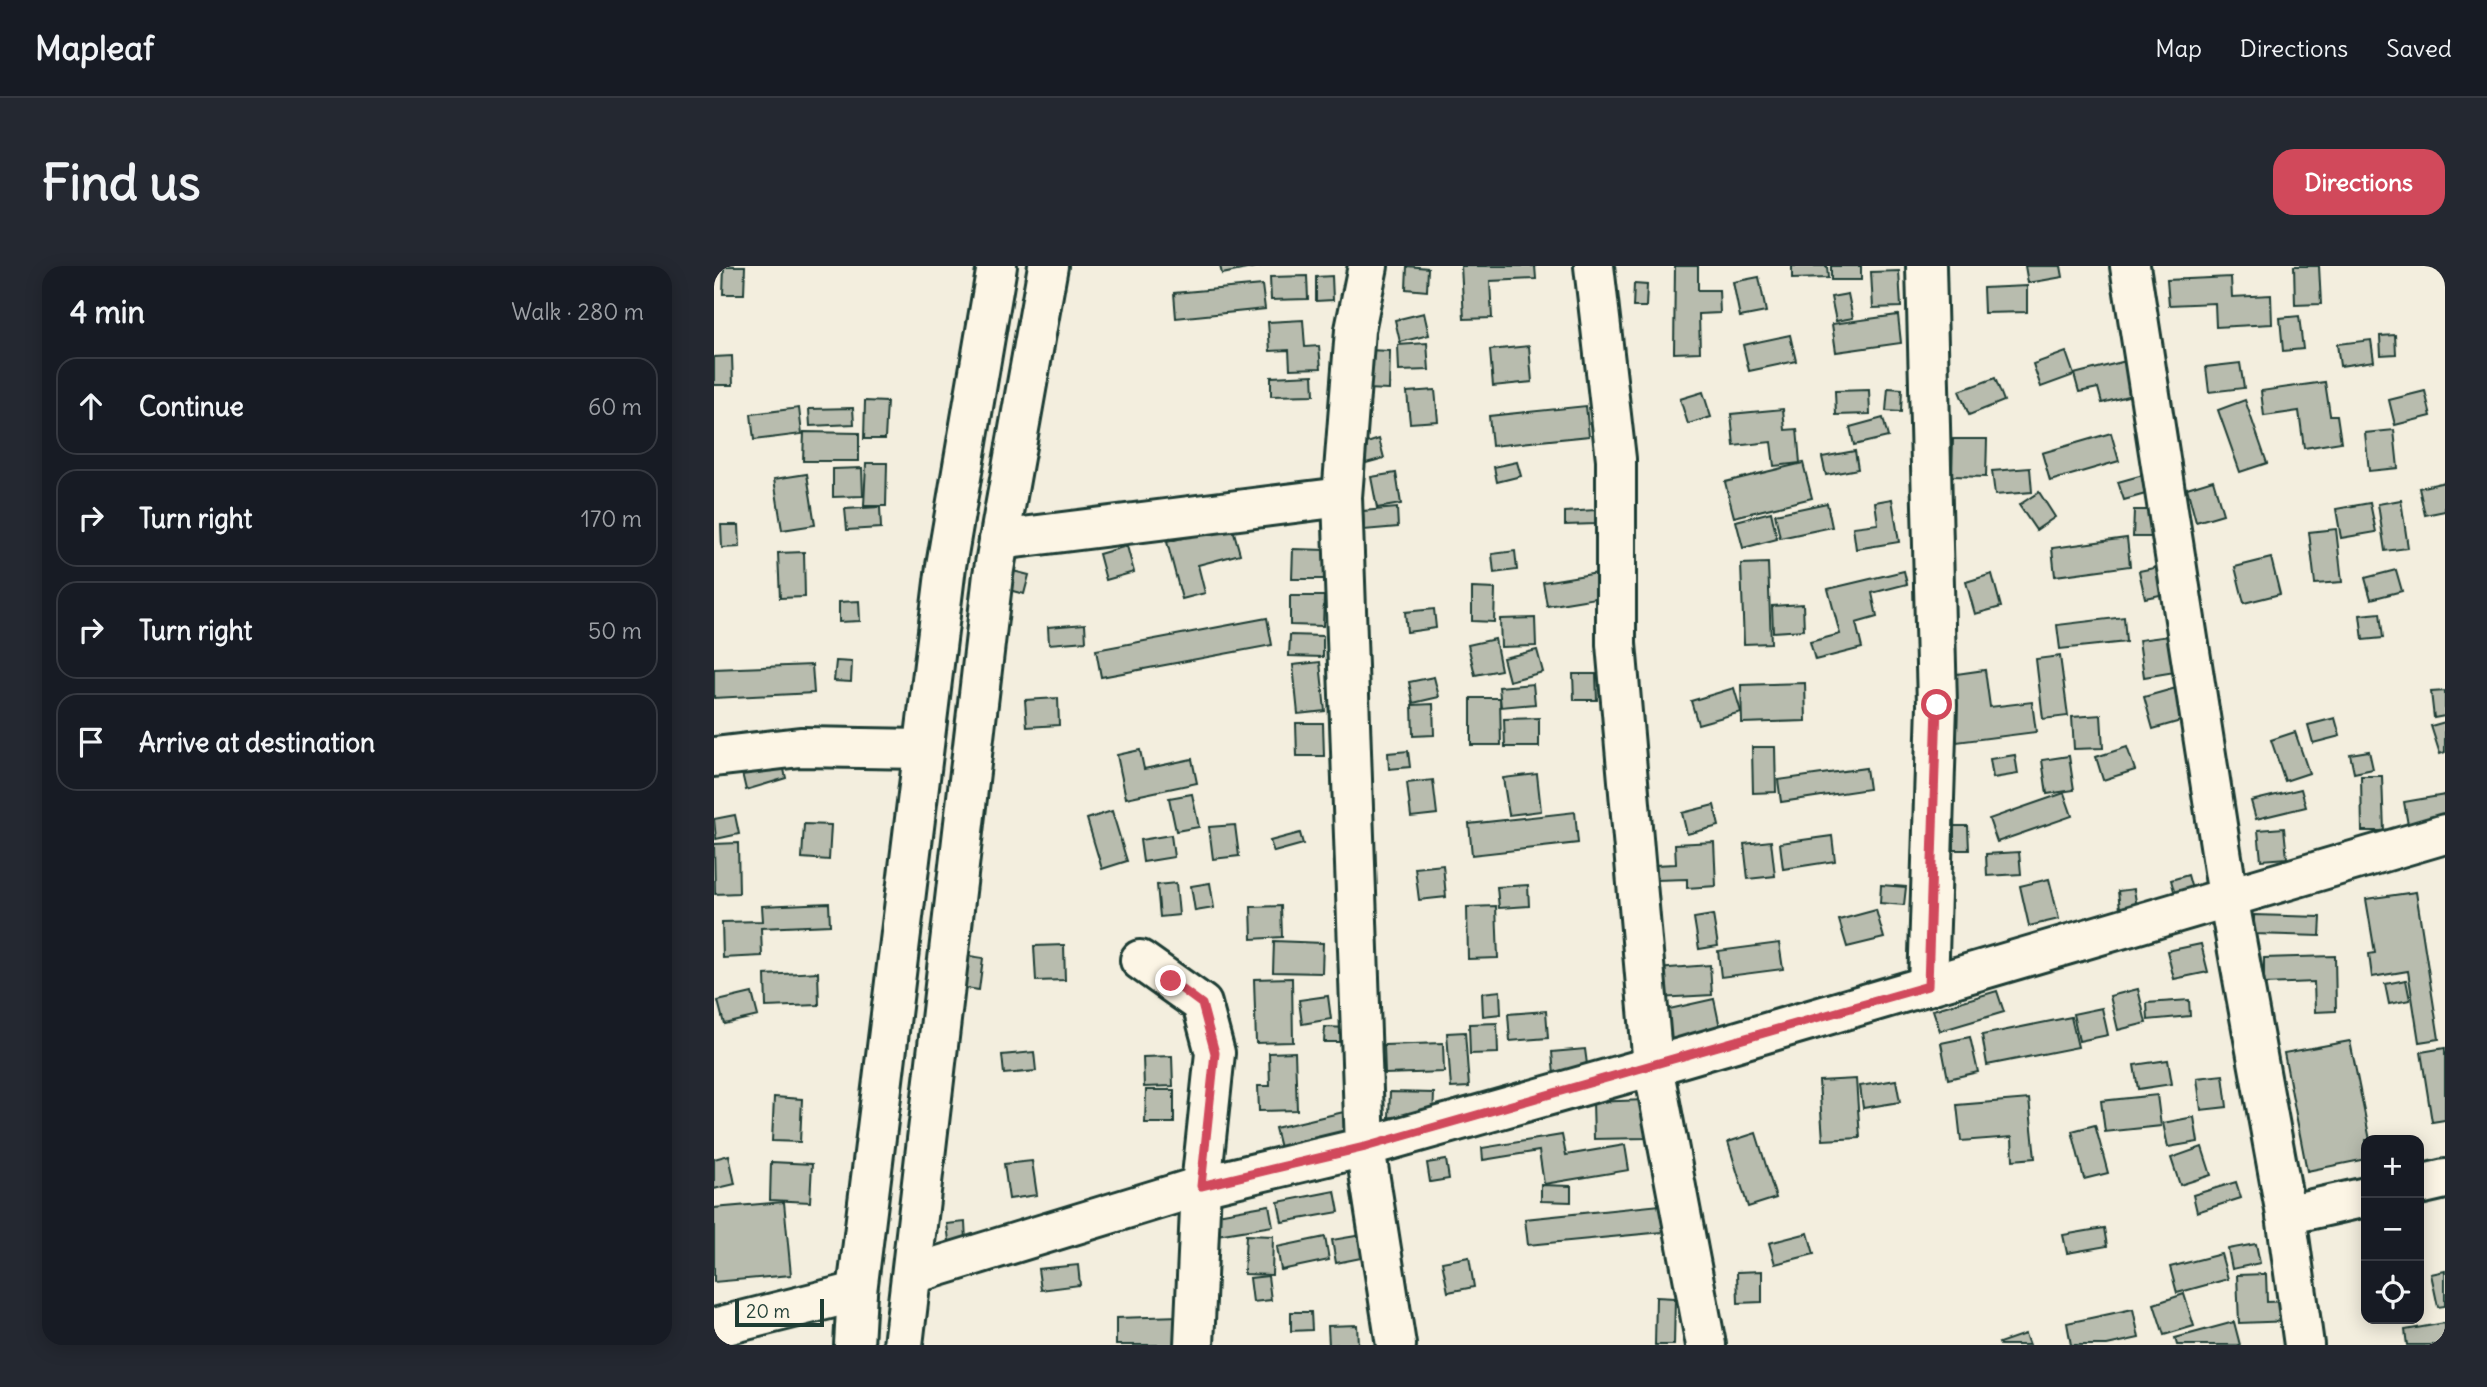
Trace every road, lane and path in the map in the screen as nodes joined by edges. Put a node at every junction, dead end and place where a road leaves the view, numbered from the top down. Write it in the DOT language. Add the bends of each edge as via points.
graph roads {
  1 [pos="997,266"];
  2 [pos="1048,266"];
  3 [pos="1368,266"];
  4 [pos="1594,266"];
  5 [pos="1926,266"];
  6 [pos="2130,266"];
  7 [pos="1342,497"];
  8 [pos="999,540"];
  9 [pos="923,749"];
  10 [pos="714,757"];
  11 [pos="2445,834"];
  12 [pos="2228,896"];
  13 [pos="1140,960"];
  14 [pos="1928,986"];
  15 [pos="1653,1066"];
  16 [pos="1365,1147"];
  17 [pos="2445,1179"];
  18 [pos="2424,1184"];
  19 [pos="1201,1186"];
  20 [pos="2362,1198"];
  21 [pos="2286,1215"];
  22 [pos="913,1274"];
  23 [pos="857,1292"];
  24 [pos="714,1328"];
  25 [pos="854,1345"];
  26 [pos="903,1345"];
  27 [pos="1194,1345"];
  28 [pos="1396,1345"];
  29 [pos="1706,1345"];
  30 [pos="2304,1345"];
  1 -- 9 [label="street" via="946,566"];
  2 -- 8 [label="street"];
  3 -- 7 [label="street" via="1355,330"];
  4 -- 15 [label="street" via="1616,459 1616,644"];
  5 -- 14 [label="street" via="1937,705"];
  6 -- 12 [label="street"];
  7 -- 8 [label="street"];
  7 -- 16 [label="street"];
  8 -- 22 [label="street"];
  9 -- 10 [label="street" via="800,747"];
  9 -- 23 [label="street"];
  11 -- 12 [label="street"];
  12 -- 14 [label="street"];
  12 -- 21 [label="street"];
  13 -- 19 [label="street" via="1202,1004 1215,1053"];
  14 -- 15 [label="street"];
  15 -- 16 [label="street"];
  15 -- 29 [label="street"];
  16 -- 19 [label="street"];
  16 -- 28 [label="street"];
  17 -- 18 [label="street"];
  19 -- 22 [label="street"];
  19 -- 27 [label="street"];
  20 -- 21 [label="street"];
  21 -- 30 [label="street"];
  22 -- 26 [label="street"];
  23 -- 24 [label="street"];
  23 -- 25 [label="street"];
}
